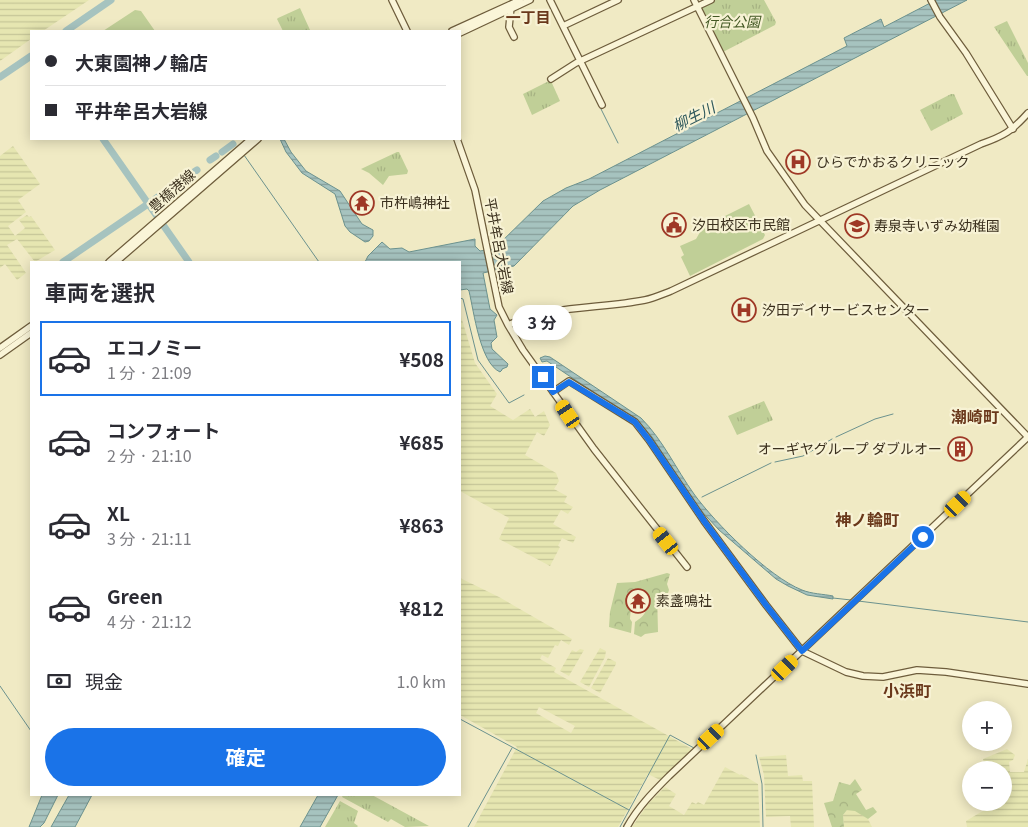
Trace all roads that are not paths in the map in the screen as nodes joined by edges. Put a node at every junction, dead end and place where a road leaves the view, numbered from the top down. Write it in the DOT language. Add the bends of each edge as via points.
graph roads {
  1 [pos="392,0"];
  2 [pos="520,0"];
  3 [pos="530,0"];
  4 [pos="550,0"];
  5 [pos="618,0"];
  6 [pos="694,0"];
  7 [pos="711,0"];
  8 [pos="931,1"];
  9 [pos="512,4"];
  10 [pos="697,7"];
  11 [pos="563,26"];
  12 [pos="407,30"];
  13 [pos="454,30"];
  14 [pos="461,32"];
  15 [pos="514,37"];
  16 [pos="580,61"];
  17 [pos="552,78"];
  18 [pos="602,105"];
  19 [pos="1028,113"];
  20 [pos="1013,129"];
  21 [pos="250,140"];
  22 [pos="257,140"];
  23 [pos="457,140"];
  24 [pos="160,221"];
  25 [pos="820,222"];
  26 [pos="110,261"];
  27 [pos="117,261"];
  28 [pos="508,325"];
  29 [pos="30,327"];
  30 [pos="30,334"];
  31 [pos="0,348"];
  32 [pos="0,355"];
  33 [pos="553,392"];
  34 [pos="1028,437"];
  35 [pos="688,567"];
  36 [pos="802,651"];
  37 [pos="1028,684"];
  38 [pos="627,827"];
  1 -- 12 [label="main road"];
  2 -- 9 [label="main road"];
  3 -- 9 [label="main road"];
  4 -- 11 [label="main road"];
  5 -- 11 [label="main road"];
  6 -- 10 [label="main road"];
  7 -- 10 [label="main road"];
  8 -- 20 [label="main road"];
  9 -- 13 [label="main road"];
  9 -- 14 [label="main road"];
  9 -- 15 [label="main road" via="509,27"];
  10 -- 16 [label="main road"];
  10 -- 25 [label="main road" via="767,151"];
  11 -- 16 [label="main road"];
  16 -- 17 [label="main road"];
  16 -- 18 [label="main road"];
  19 -- 20 [label="main road"];
  20 -- 25 [label="main road"];
  21 -- 24 [label="main road, 豊橋港線"];
  22 -- 24 [label="main road, 豊橋港線"];
  23 -- 28 [label="main road, 平井牟呂大岩線" via="475,190 499,307"];
  24 -- 26 [label="main road, 豊橋港線"];
  24 -- 27 [label="main road, 豊橋港線"];
  25 -- 28 [label="main road" via="648,299 544,312"];
  25 -- 34 [label="main road"];
  28 -- 33 [label="main road, 平井牟呂大岩線"];
  29 -- 31 [label="main road"];
  30 -- 32 [label="main road"];
  33 -- 35 [label="main road, 平井牟呂大岩線"];
  33 -- 36 [label="main road" via="569,382 635,422 704,521"];
  34 -- 36 [label="main road"];
  36 -- 37 [label="main road" via="846,672 863,676 883,677 917,670"];
  36 -- 38 [label="main road" via="648,797"];
}
